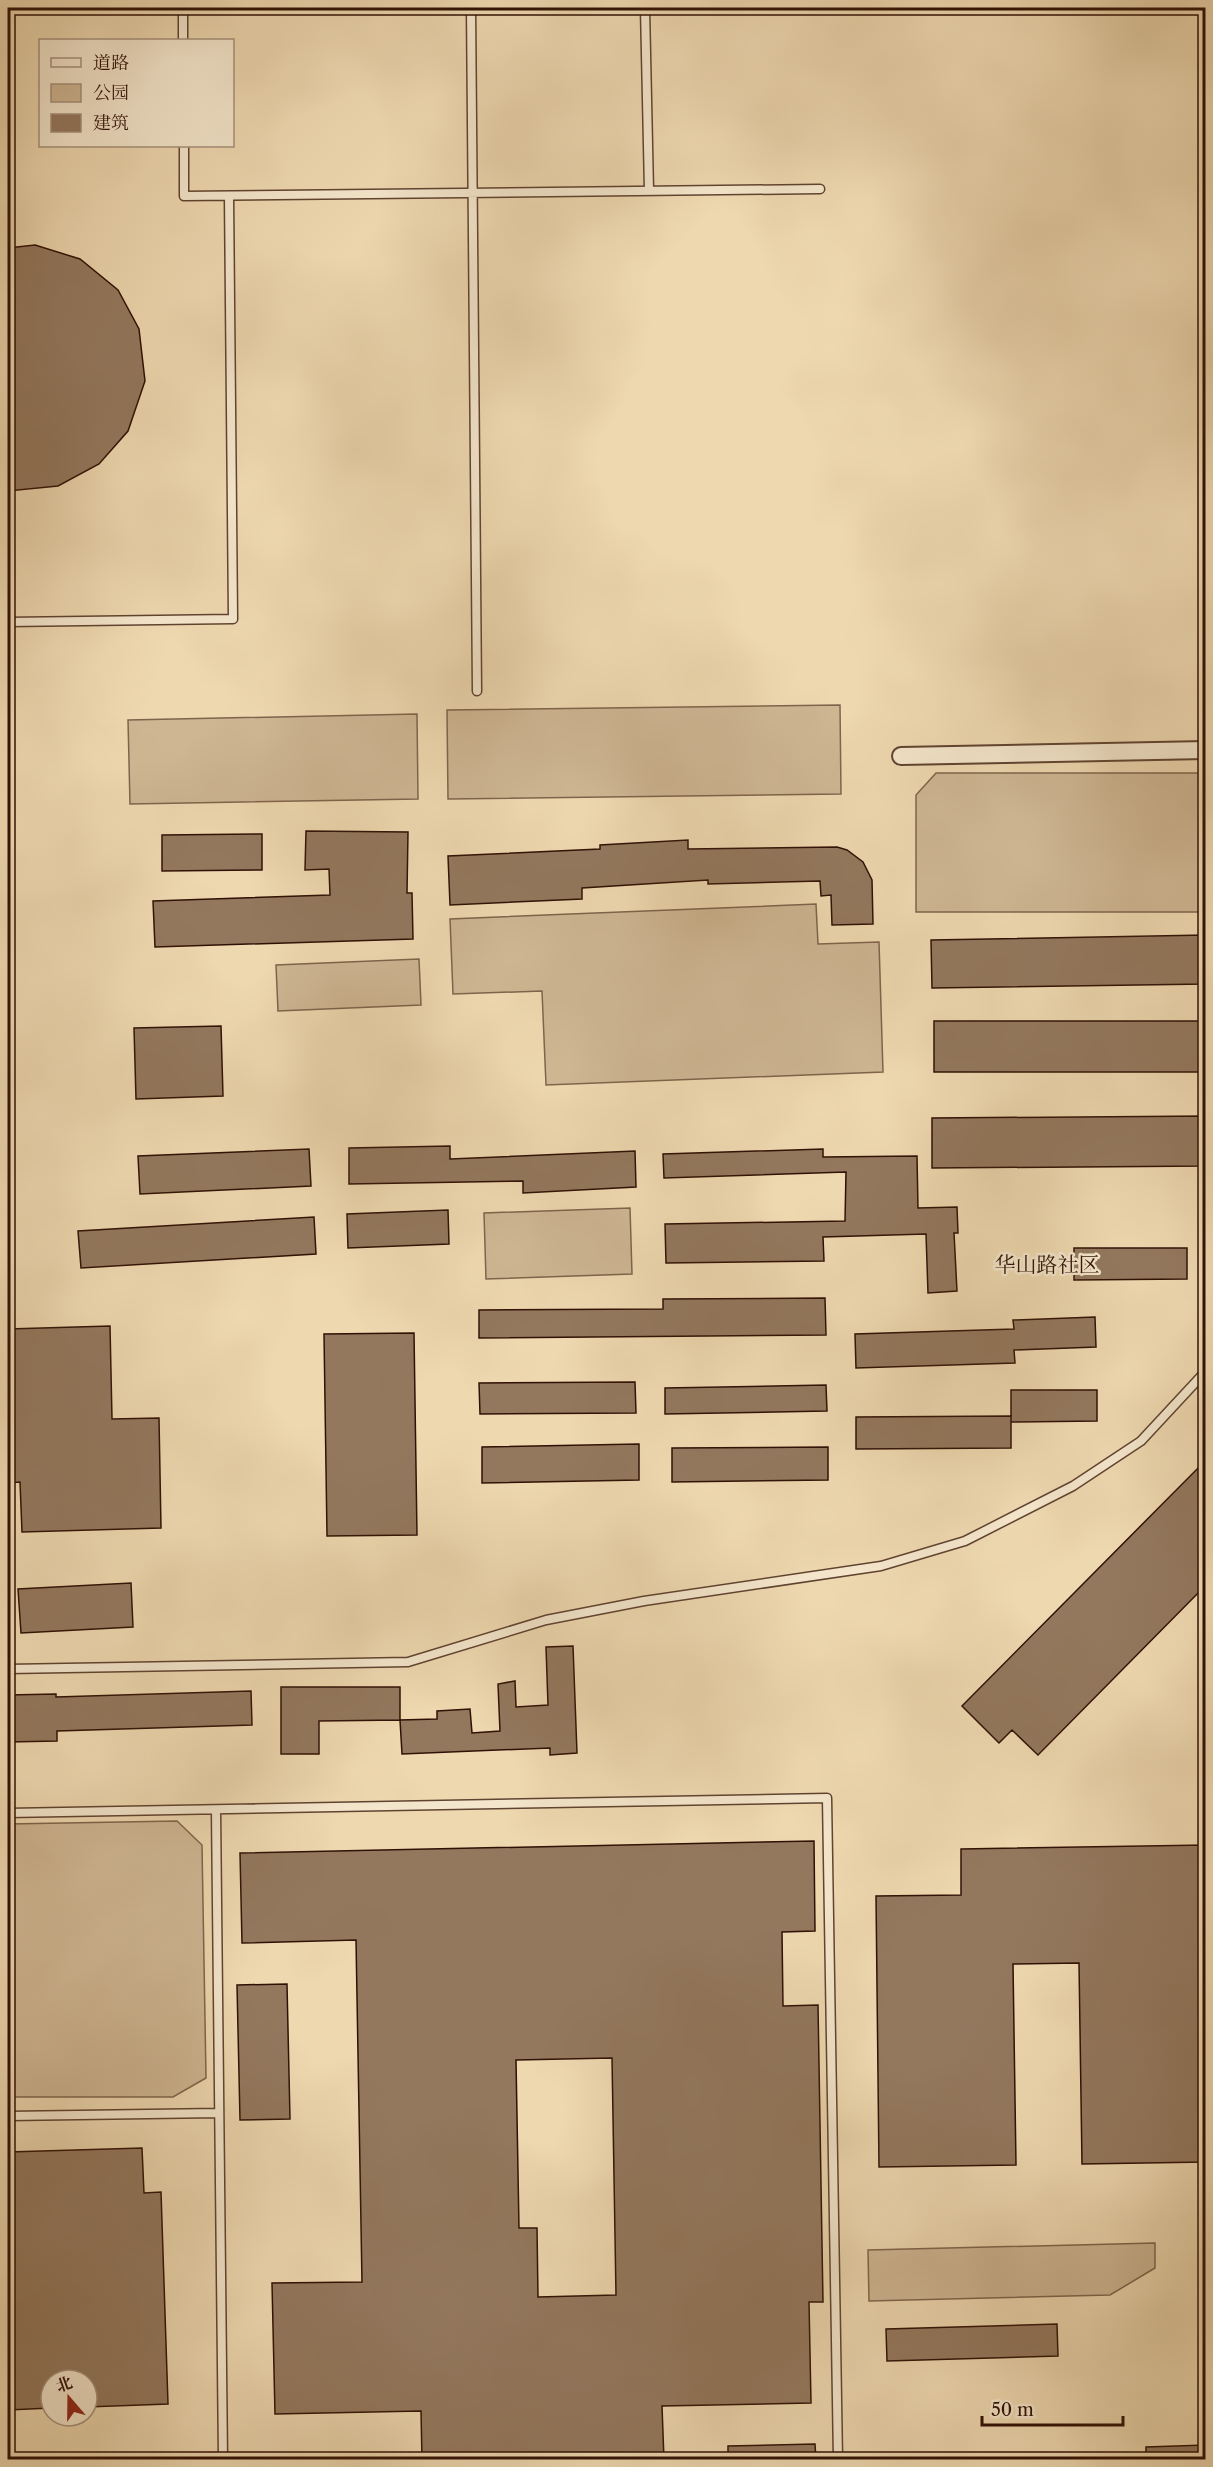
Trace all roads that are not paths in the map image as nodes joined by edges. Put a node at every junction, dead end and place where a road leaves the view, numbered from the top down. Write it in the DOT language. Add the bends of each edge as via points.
graph roads {
  1 [pos="183,8"];
  2 [pos="471,8"];
  3 [pos="645,8"];
  4 [pos="183,39"];
  5 [pos="184,147"];
  6 [pos="820,189"];
  7 [pos="649,191"];
  8 [pos="473,193"];
  9 [pos="229,196"];
  10 [pos="8,622"];
  11 [pos="477,691"];
  12 [pos="1206,750"];
  13 [pos="901,756"];
  14 [pos="1206,1371"];
  15 [pos="8,1669"];
  16 [pos="216,1810"];
  17 [pos="8,1813"];
  18 [pos="219,2113"];
  19 [pos="8,2116"];
  20 [pos="223,2460"];
  21 [pos="838,2460"];
  1 -- 4 [label="lane"];
  2 -- 8 [label="lane"];
  3 -- 7 [label="lane"];
  5 -- 9 [label="lane" via="184,196"];
  6 -- 7 [label="lane"];
  7 -- 8 [label="lane"];
  8 -- 9 [label="lane"];
  8 -- 11 [label="lane"];
  9 -- 10 [label="lane" via="233,619"];
  12 -- 13 [label="street"];
  14 -- 15 [label="lane" via="1141,1441 1073,1486 965,1541 881,1566 546,1620 408,1662"];
  16 -- 17 [label="lane"];
  16 -- 18 [label="lane"];
  16 -- 21 [label="lane" via="827,1798"];
  18 -- 19 [label="lane"];
  18 -- 20 [label="lane"];
}
